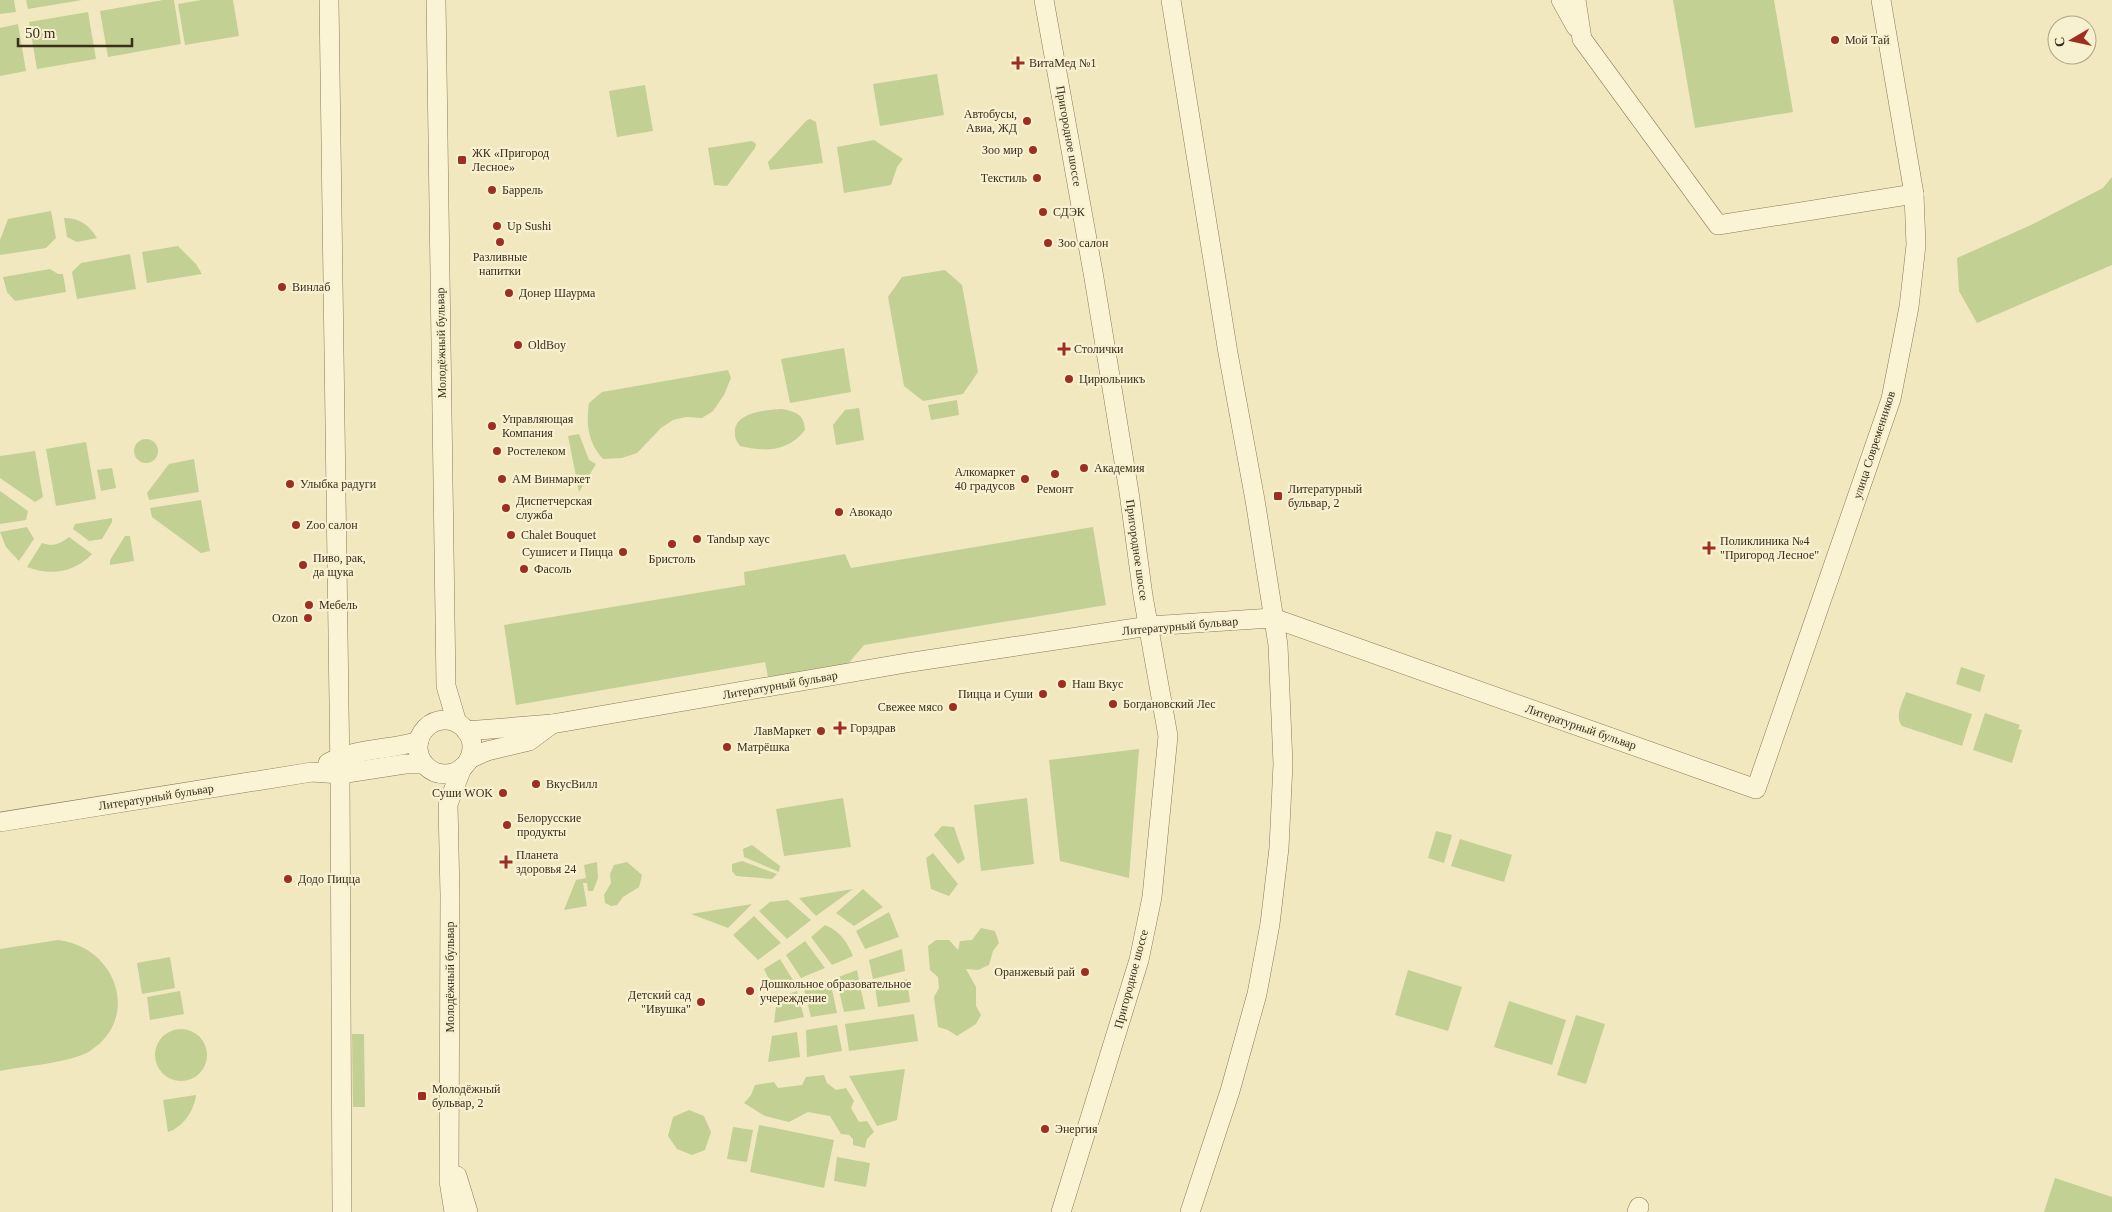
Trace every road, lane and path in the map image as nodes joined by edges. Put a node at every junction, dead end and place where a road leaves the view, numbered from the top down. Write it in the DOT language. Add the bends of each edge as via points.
graph roads {
  1 [pos="329,0"];
  2 [pos="436,0"];
  3 [pos="1044,0"];
  4 [pos="1171,0"];
  5 [pos="1561,0"];
  6 [pos="1576,0"];
  7 [pos="1881,0"];
  8 [pos="1582,39"];
  9 [pos="1914,194"];
  10 [pos="1273,618"];
  11 [pos="1148,626"];
  12 [pos="446,686"];
  13 [pos="434,723"];
  14 [pos="552,724"];
  15 [pos="462,727"];
  16 [pos="419,741"];
  17 [pos="465,764"];
  18 [pos="339,765"];
  19 [pos="429,767"];
  20 [pos="1756,789"];
  21 [pos="448,804"];
  22 [pos="0,822"];
  23 [pos="450,1151"];
  24 [pos="342,1212"];
  25 [pos="454,1212"];
  26 [pos="468,1212"];
  27 [pos="1061,1212"];
  28 [pos="1190,1212"];
  1 -- 18 [label="street"];
  2 -- 12 [label="street, Молодёжный бульвар"];
  3 -- 11 [label="street, Пригородное шоссе" via="1099,308"];
  4 -- 10 [label="street"];
  5 -- 8 [label="street"];
  6 -- 8 [label="street"];
  7 -- 9 [label="street, улица Современников"];
  8 -- 9 [label="street" via="1718,225"];
  9 -- 20 [label="street, улица Современников" via="1916,245 1891,399"];
  10 -- 11 [label="street, Литературный бульвар"];
  10 -- 20 [label="street, Литературный бульвар"];
  10 -- 28 [label="street" via="1278,645 1283,764 1279,848 1270,924 1254,1003 1230,1091"];
  11 -- 14 [label="street, Литературный бульвар" via="906,663"];
  11 -- 27 [label="street, Пригородное шоссе" via="1168,736 1152,897 1139,960"];
  12 -- 13 [label="street, Молодёжный бульвар"];
  12 -- 15 [label="street, Молодёжный бульвар"];
  13 -- 15 [label="street" via="446,721"];
  13 -- 16 [label="street"];
  14 -- 15 [label="street, Литературный бульвар"];
  14 -- 17 [label="street, Литературный бульвар" via="529,740 487,751"];
  15 -- 17 [label="street" via="472,748"];
  16 -- 18 [label="street, Литературный бульвар"];
  16 -- 19 [label="street" via="419,753"];
  17 -- 19 [label="street" via="451,773"];
  17 -- 21 [label="street, Молодёжный бульвар"];
  18 -- 19 [label="street, Литературный бульвар"];
  18 -- 22 [label="street, Литературный бульвар"];
  18 -- 24 [label="street"];
  19 -- 21 [label="street, Молодёжный бульвар"];
  21 -- 23 [label="street, Молодёжный бульвар"];
  23 -- 25 [label="street, Молодёжный бульвар" via="449,1181"];
  23 -- 26 [label="street, Молодёжный бульвар"];
}
